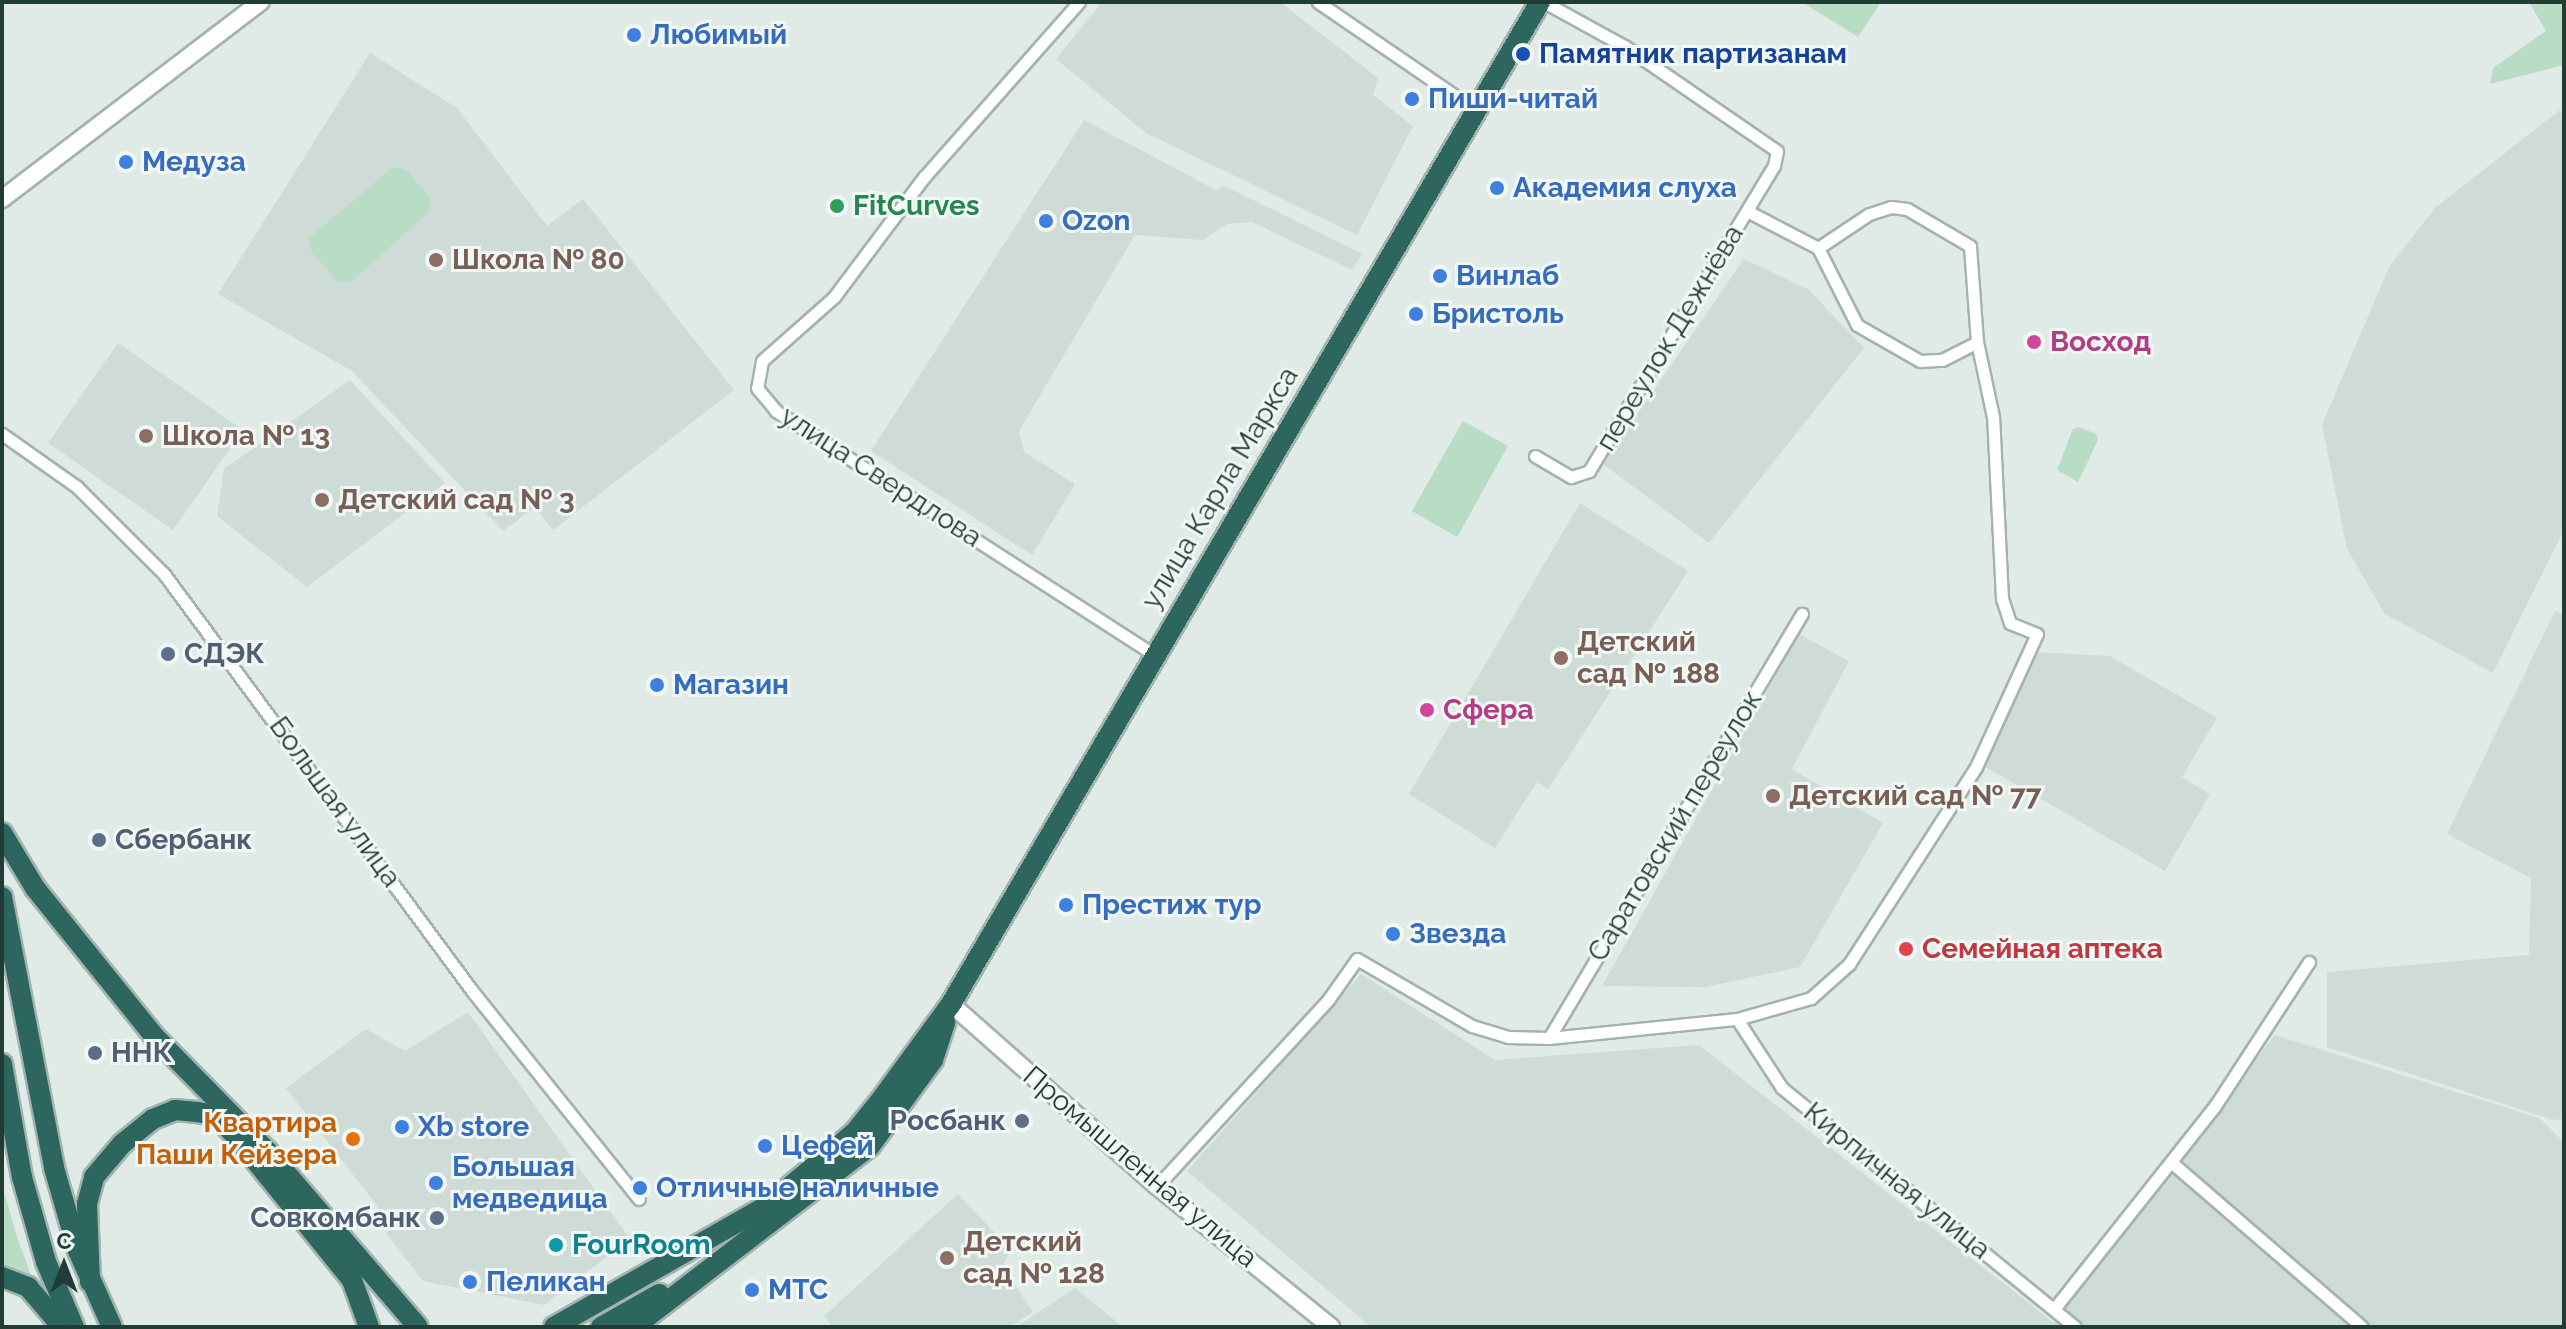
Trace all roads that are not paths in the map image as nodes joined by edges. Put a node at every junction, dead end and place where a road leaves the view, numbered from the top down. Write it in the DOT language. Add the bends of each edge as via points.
graph roads {
  1 [pos="261,2"];
  2 [pos="1079,2"];
  3 [pos="1318,2"];
  4 [pos="1542,2"];
  5 [pos="1476,110"];
  6 [pos="2,199"];
  7 [pos="1747,211"];
  8 [pos="1818,248"];
  9 [pos="1977,342"];
  10 [pos="2,434"];
  11 [pos="1535,456"];
  12 [pos="1802,614"];
  13 [pos="1154,655"];
  14 [pos="2,833"];
  15 [pos="2,897"];
  16 [pos="2309,962"];
  17 [pos="951,1004"];
  18 [pos="1737,1019"];
  19 [pos="1549,1038"];
  20 [pos="2,1064"];
  21 [pos="2171,1162"];
  22 [pos="1157,1186"];
  23 [pos="639,1199"];
  24 [pos="715,1263"];
  25 [pos="2,1277"];
  26 [pos="90,1282"];
  27 [pos="2054,1309"];
  28 [pos="62,1327"];
  29 [pos="74,1327"];
  30 [pos="112,1327"];
  31 [pos="369,1327"];
  32 [pos="418,1327"];
  33 [pos="554,1327"];
  34 [pos="601,1327"];
  35 [pos="634,1327"];
  36 [pos="1331,1327"];
  37 [pos="2075,1327"];
  38 [pos="2362,1327"];
  1 -- 6 [label="street"];
  2 -- 13 [label="street, улица Свердлова" via="924,177 834,297 762,361 757,388 776,411"];
  3 -- 5 [label="street"];
  4 -- 5 [label="highway, улица Карла Маркса"];
  4 -- 7 [label="street, переулок Дежнёва" via="1624,46 1777,151"];
  5 -- 13 [label="highway, улица Карла Маркса"];
  7 -- 8 [label="street"];
  7 -- 11 [label="street, переулок Дежнёва" via="1589,471 1571,477"];
  8 -- 9 [label="street" via="1857,325 1870,333 1920,361 1942,360"];
  8 -- 9 [label="street" via="1869,214 1907,209 1970,246"];
  9 -- 18 [label="street" via="1993,417 2002,599 2010,623 2037,634 1976,767 1849,964 1811,998"];
  10 -- 23 [label="street, Большая улица" via="77,487 164,574 473,992"];
  12 -- 19 [label="street, Саратовский переулок"];
  13 -- 17 [label="highway, улица Карла Маркса"];
  14 -- 32 [label="highway" via="35,888 154,1036 268,1152"];
  15 -- 26 [label="highway" via="54,1168"];
  16 -- 21 [label="street" via="2215,1106"];
  17 -- 22 [label="street, Промышленная улица"];
  17 -- 24 [label="highway, улица Карла Маркса" via="933,1060 870,1146"];
  17 -- 33 [label="highway, улица Карла Маркса" via="855,1132 811,1171 704,1245"];
  18 -- 19 [label="street"];
  18 -- 27 [label="street, Кирпичная улица" via="1782,1088"];
  19 -- 22 [label="street" via="1508,1037 1472,1026 1357,959 1328,1000"];
  20 -- 29 [label="highway" via="22,1177 46,1262"];
  21 -- 27 [label="street"];
  21 -- 38 [label="street"];
  22 -- 36 [label="street, Промышленная улица"];
  24 -- 34 [label="highway"];
  24 -- 35 [label="highway"];
  25 -- 28 [label="highway" via="35,1293"];
  26 -- 30 [label="highway"];
  26 -- 31 [label="highway" via="87,1204 94,1177 153,1119 175,1110 197,1112 215,1115 233,1133 352,1280"];
  27 -- 37 [label="street, Кирпичная улица"];
}
